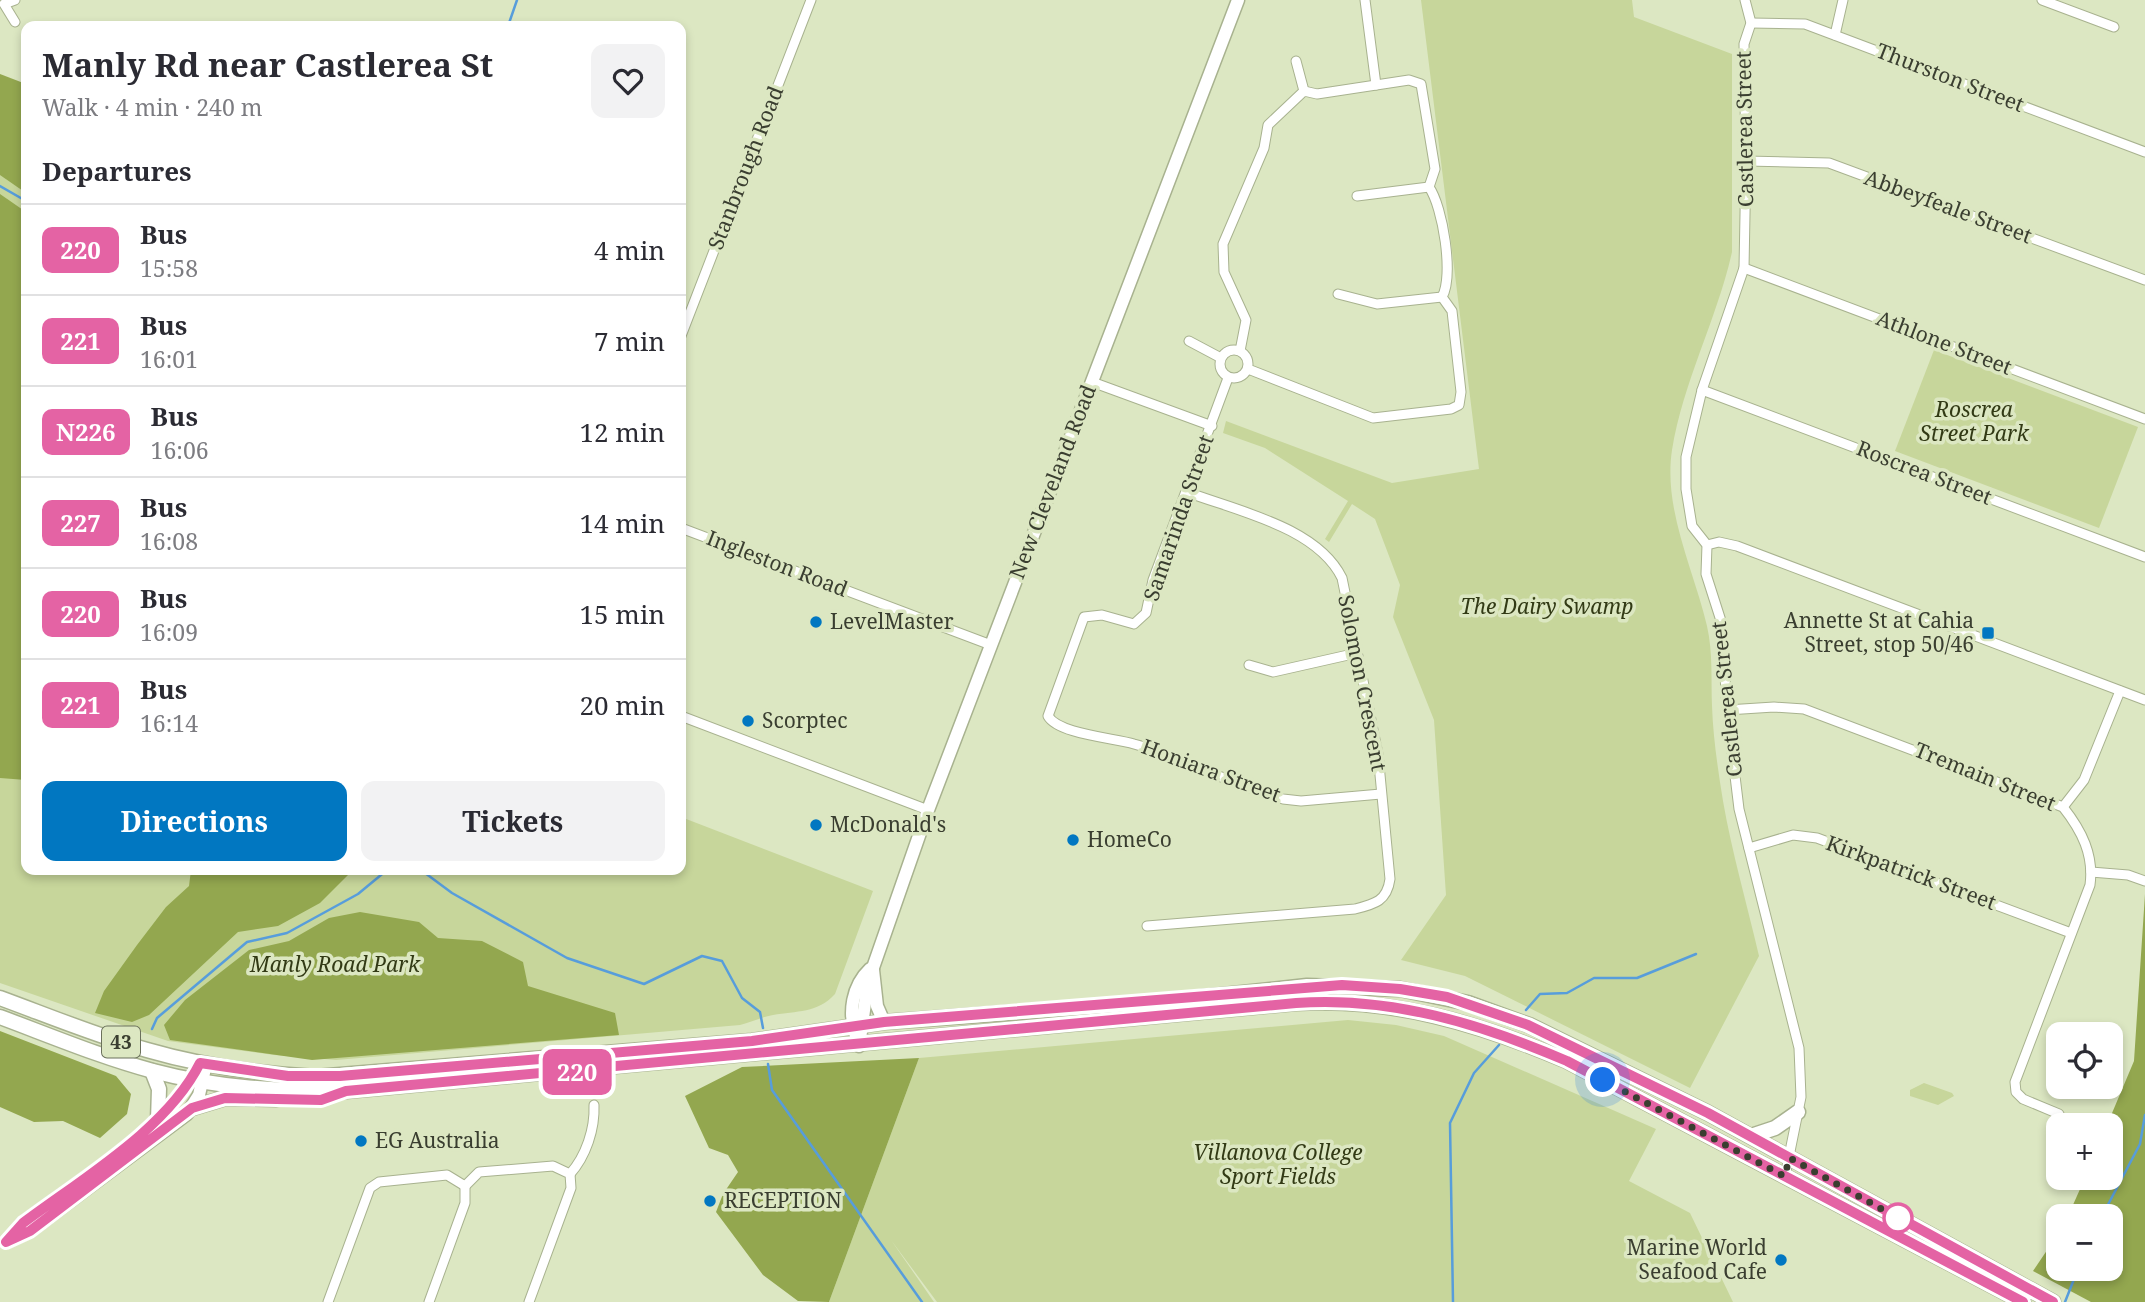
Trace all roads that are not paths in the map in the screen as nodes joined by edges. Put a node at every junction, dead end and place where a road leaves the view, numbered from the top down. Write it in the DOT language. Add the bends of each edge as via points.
graph roads {
  1 [pos="15,0"];
  2 [pos="811,0"];
  3 [pos="1238,0"];
  4 [pos="1365,0"];
  5 [pos="1745,0"];
  6 [pos="1843,0"];
  7 [pos="2042,0"];
  8 [pos="2,4"];
  9 [pos="15,22"];
  10 [pos="1751,23"];
  11 [pos="2114,27"];
  12 [pos="1835,34"];
  13 [pos="1296,61"];
  14 [pos="1376,85"];
  15 [pos="1304,92"];
  16 [pos="2145,152"];
  17 [pos="1746,161"];
  18 [pos="1429,187"];
  19 [pos="1357,196"];
  20 [pos="1744,268"];
  21 [pos="2145,280"];
  22 [pos="1338,294"];
  23 [pos="1442,297"];
  24 [pos="686,323"];
  25 [pos="1189,341"];
  26 [pos="1240,351"];
  27 [pos="1221,358"];
  28 [pos="1248,369"];
  29 [pos="1228,378"];
  30 [pos="1092,382"];
  31 [pos="1702,390"];
  32 [pos="2145,419"];
  33 [pos="1212,426"];
  34 [pos="1186,492"];
  35 [pos="686,530"];
  36 [pos="1707,545"];
  37 [pos="2145,557"];
  38 [pos="991,645"];
  39 [pos="1357,653"];
  40 [pos="1249,665"];
  41 [pos="2120,691"];
  42 [pos="2145,700"];
  43 [pos="1727,710"];
  44 [pos="1048,716"];
  45 [pos="686,718"];
  46 [pos="1381,794"];
  47 [pos="2063,807"];
  48 [pos="928,810"];
  49 [pos="1749,848"];
  50 [pos="2091,872"];
  51 [pos="2145,881"];
  52 [pos="1147,926"];
  53 [pos="2071,933"];
  54 [pos="872,966"];
  55 [pos="0,998"];
  56 [pos="0,1017"];
  57 [pos="884,1022"];
  58 [pos="857,1025"];
  59 [pos="859,1045"];
  60 [pos="203,1063"];
  61 [pos="152,1071"];
  62 [pos="197,1081"];
  63 [pos="346,1091"];
  64 [pos="594,1105"];
  65 [pos="192,1108"];
  66 [pos="1798,1112"];
  67 [pos="2057,1113"];
  68 [pos="158,1120"];
  69 [pos="1751,1136"];
  70 [pos="1790,1158"];
  71 [pos="570,1174"];
  72 [pos="1784,1176"];
  73 [pos="465,1186"];
  74 [pos="3,1245"];
  75 [pos="328,1302"];
  76 [pos="429,1302"];
  77 [pos="529,1302"];
  78 [pos="2023,1302"];
  79 [pos="2053,1302"];
  1 -- 8 [label="street"];
  2 -- 24 [label="street, Stanbrough Road"];
  3 -- 30 [label="street, New Cleveland Road"];
  4 -- 14 [label="street"];
  5 -- 10 [label="street, Castlerea Street"];
  6 -- 12 [label="street"];
  7 -- 11 [label="street"];
  8 -- 9 [label="street"];
  10 -- 12 [label="street, Thurston Street" via="1793,22"];
  10 -- 17 [label="street, Castlerea Street" via="1744,44"];
  12 -- 16 [label="street, Thurston Street"];
  13 -- 15 [label="street"];
  14 -- 15 [label="street"];
  14 -- 18 [label="street" via="1416,81 1424,90 1435,169"];
  15 -- 26 [label="street" via="1268,125 1264,148 1223,244 1224,272 1246,320"];
  17 -- 20 [label="street, Castlerea Street"];
  17 -- 21 [label="street, Abbeyfeale Street" via="1829,163"];
  18 -- 19 [label="street"];
  18 -- 23 [label="street" via="1438,203 1448,272"];
  20 -- 31 [label="street, Castlerea Street"];
  20 -- 32 [label="street, Athlone Street"];
  22 -- 23 [label="street" via="1377,304"];
  23 -- 28 [label="street" via="1452,311 1461,392 1459,405 1451,409 1373,418"];
  25 -- 27 [label="street"];
  26 -- 27 [label="street" via="1227,352"];
  26 -- 28 [label="street" via="1248,360"];
  27 -- 29 [label="street" via="1220,367"];
  28 -- 29 [label="street" via="1242,376"];
  29 -- 33 [label="street, Samarinda Street"];
  30 -- 33 [label="street"];
  30 -- 38 [label="street, New Cleveland Road"];
  31 -- 36 [label="street, Castlerea Street" via="1686,457 1686,489 1692,526"];
  31 -- 37 [label="street, Roscrea Street"];
  33 -- 34 [label="street, Samarinda Street"];
  34 -- 39 [label="street, Solomon Crescent" via="1303,536 1321,549 1342,578"];
  34 -- 44 [label="street, Samarinda Street" via="1153,580 1146,613 1134,624 1102,615 1084,617"];
  35 -- 38 [label="street, Ingleston Road"];
  36 -- 41 [label="street" via="1737,546"];
  36 -- 43 [label="street, Castlerea Street" via="1706,574 1722,624"];
  38 -- 48 [label="street, New Cleveland Road"];
  39 -- 40 [label="street" via="1273,672"];
  39 -- 46 [label="street, Solomon Crescent" via="1378,754"];
  41 -- 42 [label="street"];
  41 -- 47 [label="street" via="2090,770"];
  43 -- 47 [label="street, Tremain Street" via="1804,709"];
  43 -- 49 [label="street, Castlerea Street" via="1739,809"];
  44 -- 46 [label="street, Honiara Street" via="1054,723 1136,744 1283,799"];
  45 -- 48 [label="street"];
  46 -- 52 [label="street, Solomon Crescent" via="1390,879 1388,891 1374,905"];
  47 -- 50 [label="street, Tremain Street" via="2078,826"];
  48 -- 54 [label="street, New Cleveland Road"];
  49 -- 53 [label="street, Kirkpatrick Street" via="1793,835 1817,838"];
  49 -- 66 [label="street, Castlerea Street" via="1799,1048"];
  50 -- 51 [label="street"];
  50 -- 53 [label="street"];
  53 -- 67 [label="street" via="2015,1082 2023,1099"];
  54 -- 57 [label="street, New Cleveland Road"];
  54 -- 58 [label="street, New Cleveland Road" via="859,979 853,1006"];
  55 -- 60 [label="main road, 43" via="126,1044"];
  56 -- 61 [label="main road, 43"];
  57 -- 58 [label="main road, 43"];
  57 -- 69 [label="main road, 43" via="1307,986 1400,989 1447,997 1512,1017"];
  58 -- 59 [label="street, New Cleveland Road"];
  58 -- 60 [label="main road, 43" via="752,1041 340,1076 288,1076"];
  59 -- 63 [label="main road, 43"];
  59 -- 72 [label="main road, 43" via="1305,1002 1392,1007 1457,1021 1541,1050"];
  60 -- 62 [label="street"];
  61 -- 62 [label="main road, 43"];
  61 -- 68 [label="main road" via="159,1089"];
  62 -- 63 [label="main road, 43" via="260,1089"];
  62 -- 65 [label="street"];
  62 -- 68 [label="street"];
  63 -- 65 [label="main road" via="321,1100 225,1098"];
  64 -- 71 [label="street" via="594,1122 580,1163"];
  65 -- 74 [label="street" via="30,1231"];
  66 -- 69 [label="main road" via="1775,1128"];
  66 -- 70 [label="street, Castlerea Street"];
  68 -- 74 [label="street" via="23,1223"];
  69 -- 70 [label="main road, 43"];
  70 -- 72 [label="street, Castlerea Street"];
  70 -- 79 [label="main road, 43"];
  71 -- 73 [label="street" via="553,1166 479,1172"];
  71 -- 77 [label="street" via="571,1188"];
  72 -- 78 [label="main road, 43"];
  73 -- 75 [label="street" via="447,1175 379,1182 370,1188"];
  73 -- 76 [label="street" via="465,1203"];
}
